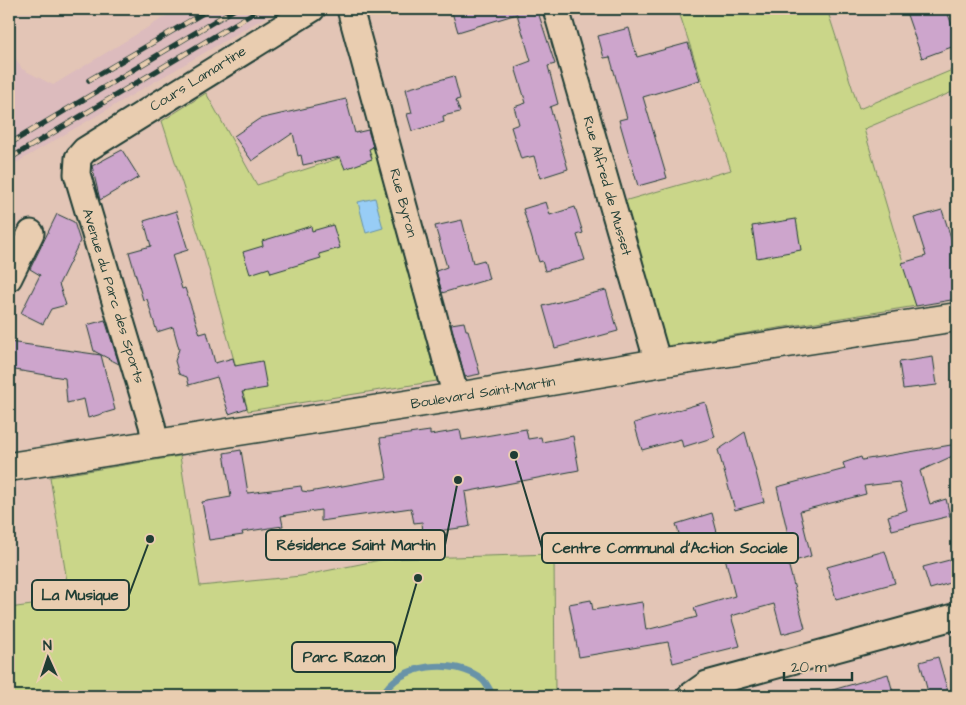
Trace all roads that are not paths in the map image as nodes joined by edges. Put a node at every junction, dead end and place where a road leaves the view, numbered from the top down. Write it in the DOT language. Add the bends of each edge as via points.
graph roads {
  1 [pos="312,9"];
  2 [pos="350,9"];
  3 [pos="556,9"];
  4 [pos="85,150"];
  5 [pos="30,234"];
  6 [pos="9,278"];
  7 [pos="957,317"];
  8 [pos="658,362"];
  9 [pos="456,397"];
  10 [pos="155,444"];
  11 [pos="9,467"];
  12 [pos="957,616"];
  13 [pos="690,696"];
  1 -- 4 [label="street, Cours Lamartine"];
  2 -- 9 [label="street, Rue Byron"];
  3 -- 8 [label="street, Rue Alfred de Musset"];
  4 -- 10 [label="street, Avenue du Parc des Sports" via="78,158 76,170"];
  5 -- 6 [label="street"];
  7 -- 8 [label="street, Boulevard Saint-Martin"];
  8 -- 9 [label="street, Boulevard Saint-Martin"];
  9 -- 10 [label="street, Boulevard Saint-Martin"];
  10 -- 11 [label="street, Boulevard Saint-Martin"];
  12 -- 13 [label="street" via="707,684"];
}
